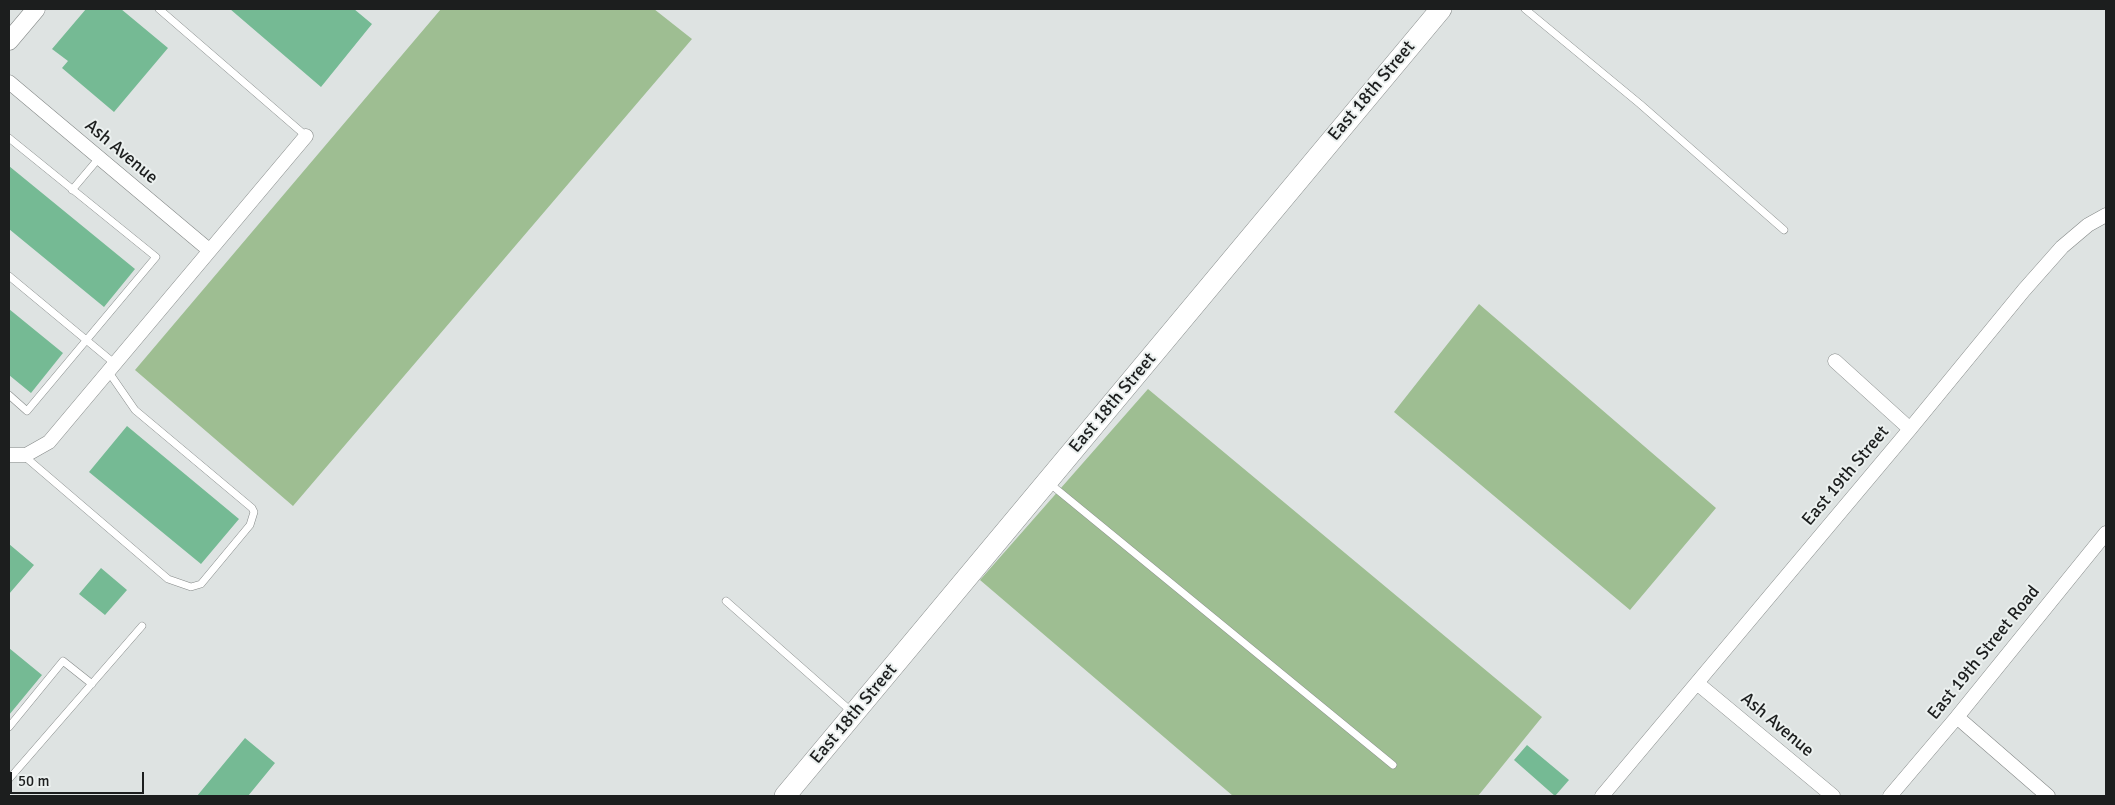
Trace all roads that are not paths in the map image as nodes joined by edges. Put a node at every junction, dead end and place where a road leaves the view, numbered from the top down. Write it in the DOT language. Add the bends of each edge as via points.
graph roads {
  1 [pos="36,9"];
  2 [pos="159,9"];
  3 [pos="1441,9"];
  4 [pos="1525,9"];
  5 [pos="9,41"];
  6 [pos="9,82"];
  7 [pos="306,136"];
  8 [pos="9,138"];
  9 [pos="100,158"];
  10 [pos="72,190"];
  11 [pos="2106,215"];
  12 [pos="1784,230"];
  13 [pos="209,250"];
  14 [pos="9,276"];
  15 [pos="86,340"];
  16 [pos="1835,361"];
  17 [pos="111,367"];
  18 [pos="9,396"];
  19 [pos="1910,429"];
  20 [pos="15,455"];
  21 [pos="1047,482"];
  22 [pos="2106,533"];
  23 [pos="726,601"];
  24 [pos="142,626"];
  25 [pos="1697,683"];
  26 [pos="92,684"];
  27 [pos="854,714"];
  28 [pos="1957,717"];
  29 [pos="9,727"];
  30 [pos="1393,765"];
  31 [pos="9,780"];
  32 [pos="785,796"];
  33 [pos="1602,796"];
  34 [pos="1832,796"];
  35 [pos="1890,796"];
  36 [pos="2048,796"];
  1 -- 5 [label="street"];
  2 -- 7 [label="lane"];
  3 -- 21 [label="main road, East 18th Street"];
  4 -- 12 [label="lane"];
  6 -- 9 [label="street, Ash Avenue"];
  7 -- 13 [label="street"];
  8 -- 10 [label="lane"];
  9 -- 10 [label="lane"];
  9 -- 13 [label="street, Ash Avenue"];
  10 -- 15 [label="lane" via="156,257"];
  11 -- 19 [label="street, East 19th Street" via="2088,225 2024,290"];
  13 -- 17 [label="street"];
  14 -- 15 [label="lane"];
  15 -- 17 [label="lane"];
  15 -- 18 [label="lane" via="27,411"];
  16 -- 19 [label="street"];
  17 -- 20 [label="street" via="49,442 26,455"];
  17 -- 20 [label="lane" via="135,410 254,512 250,525 201,584 191,587 168,579"];
  19 -- 25 [label="street, East 19th Street"];
  21 -- 27 [label="main road, East 18th Street"];
  21 -- 30 [label="lane"];
  22 -- 28 [label="street, East 19th Street Road"];
  23 -- 27 [label="lane"];
  24 -- 26 [label="lane"];
  25 -- 33 [label="street, East 19th Street"];
  25 -- 34 [label="street, Ash Avenue"];
  26 -- 29 [label="lane" via="63,661"];
  26 -- 31 [label="lane"];
  27 -- 32 [label="main road, East 18th Street"];
  28 -- 35 [label="street, East 19th Street Road"];
  28 -- 36 [label="street"];
}
